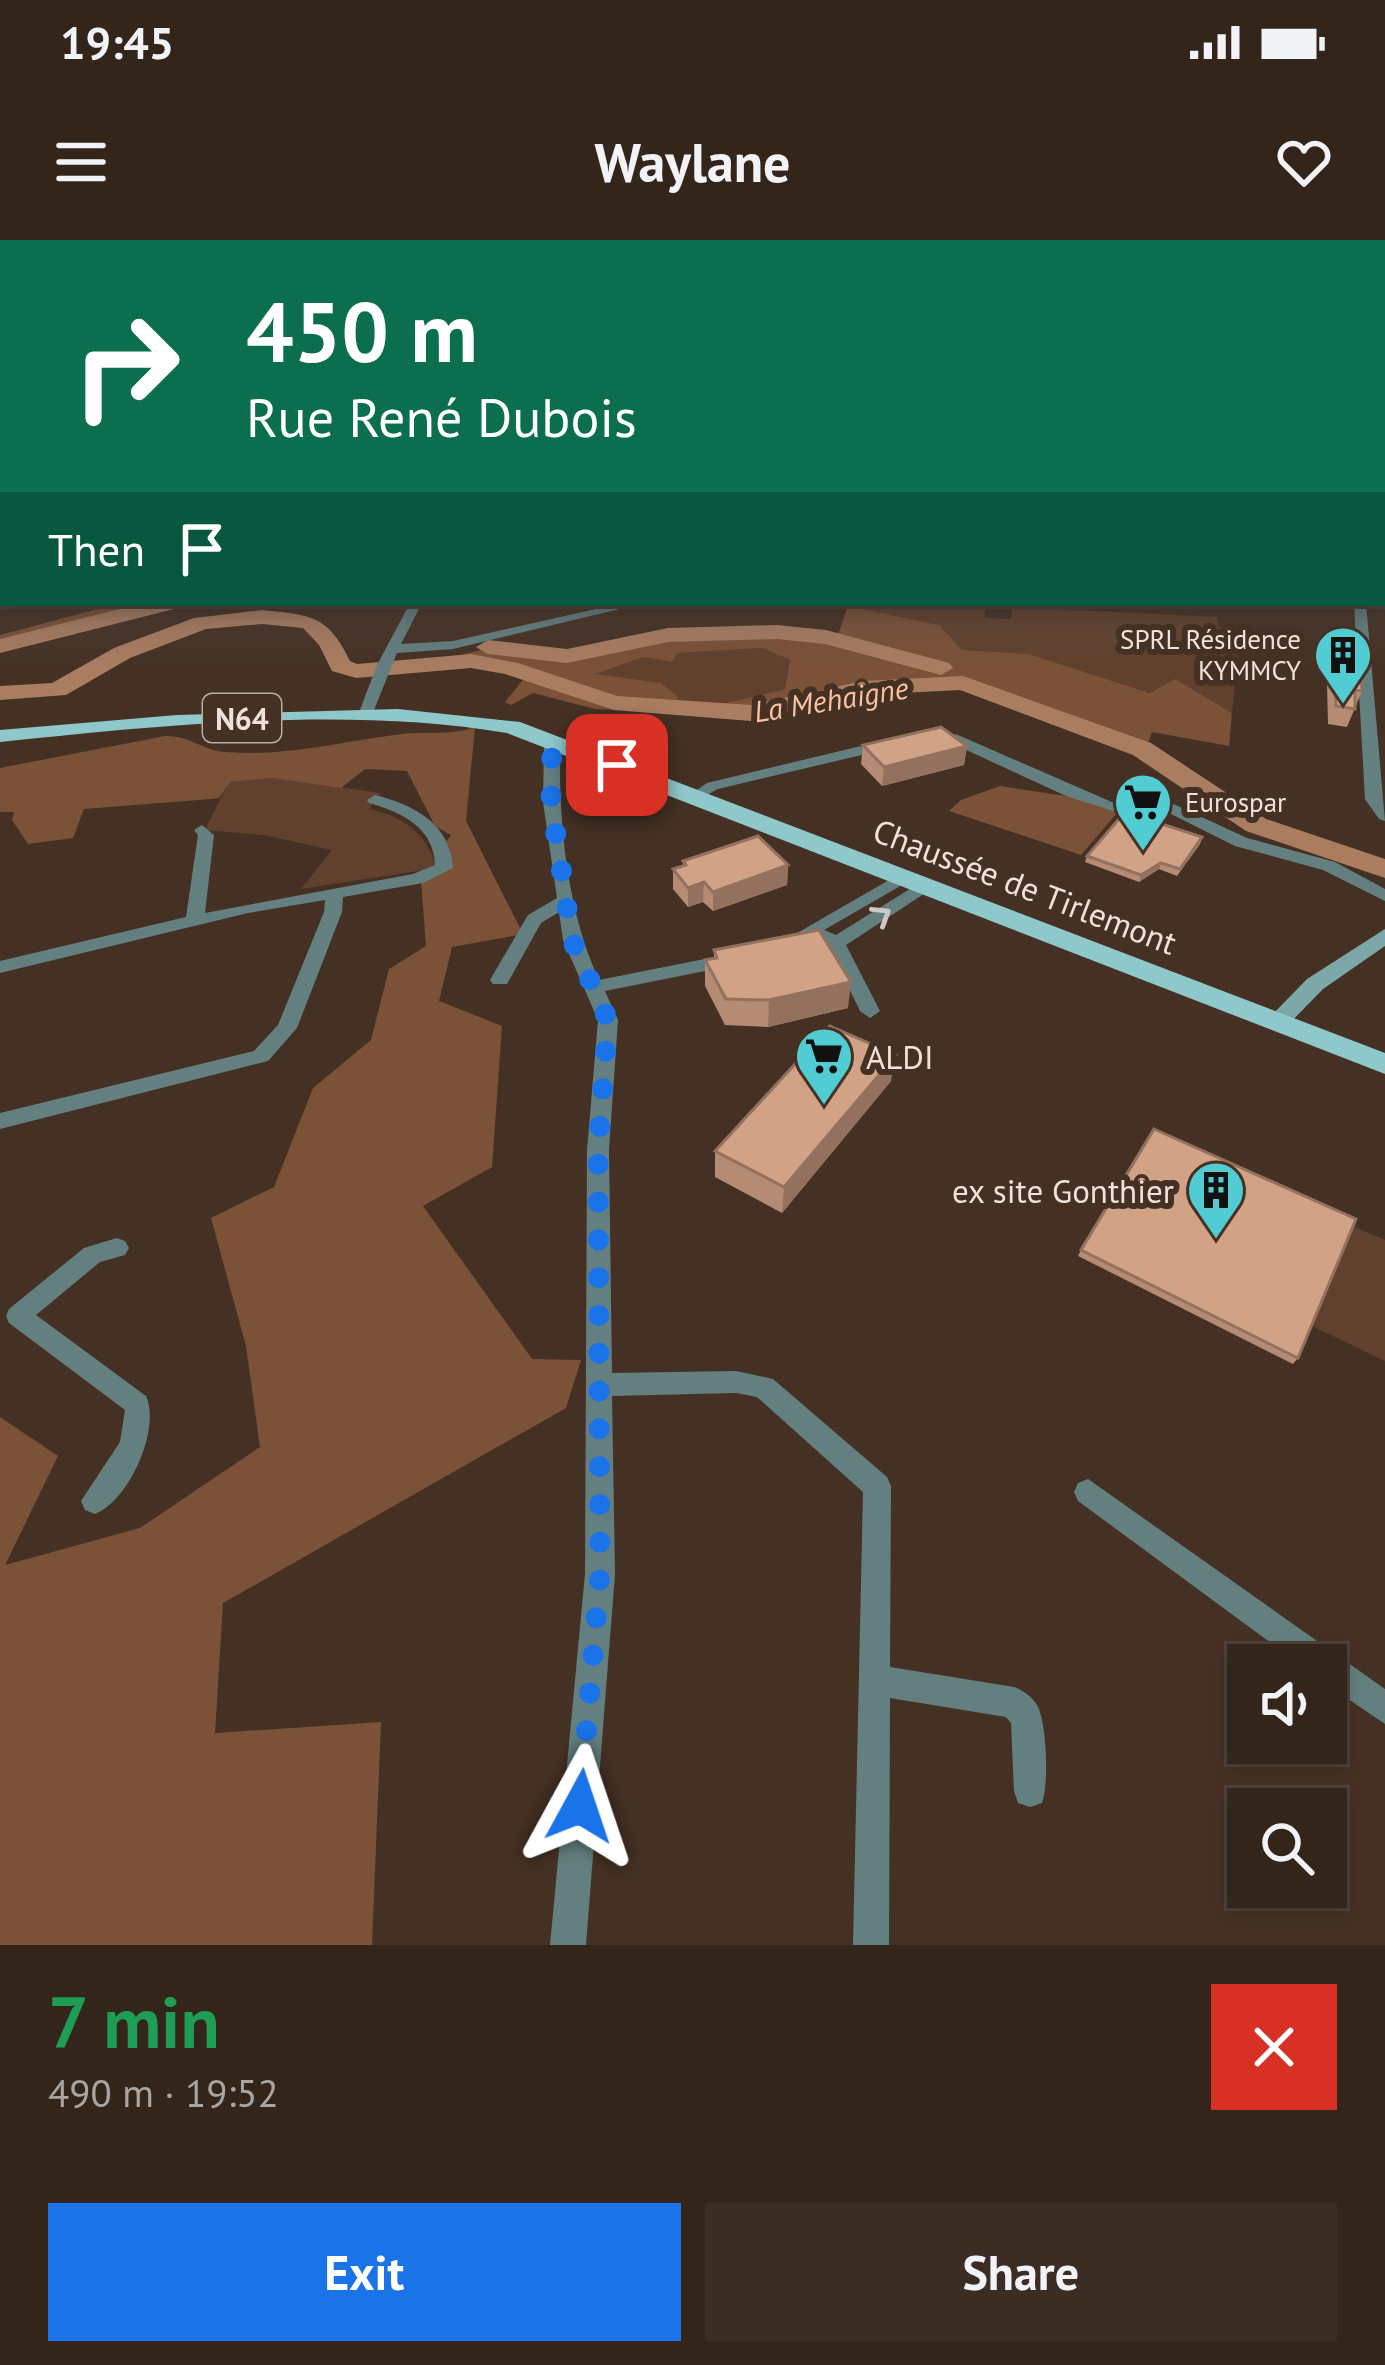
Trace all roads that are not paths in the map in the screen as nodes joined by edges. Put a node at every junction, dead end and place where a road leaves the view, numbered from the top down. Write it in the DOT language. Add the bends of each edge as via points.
graph roads {
  1 [pos="414,606"];
  2 [pos="626,606"];
  3 [pos="1360,606"];
  4 [pos="385,662"];
  5 [pos="365,715"];
  6 [pos="922,735"];
  7 [pos="0,736"];
  8 [pos="903,740"];
  9 [pos="560,742"];
  10 [pos="696,796"];
  11 [pos="375,800"];
  12 [pos="1113,806"];
  13 [pos="1167,806"];
  14 [pos="1385,816"];
  15 [pos="202,830"];
  16 [pos="915,882"];
  17 [pos="334,894"];
  18 [pos="1385,896"];
  19 [pos="566,900"];
  20 [pos="195,920"];
  21 [pos="817,931"];
  22 [pos="1385,935"];
  23 [pos="836,944"];
  24 [pos="0,968"];
  25 [pos="500,980"];
  26 [pos="595,987"];
  27 [pos="869,1010"];
  28 [pos="1277,1023"];
  29 [pos="1385,1064"];
  30 [pos="0,1121"];
  31 [pos="117,1248"];
  32 [pos="9,1324"];
  33 [pos="602,1385"];
  34 [pos="1088,1492"];
  35 [pos="94,1501"];
  36 [pos="874,1680"];
  37 [pos="1385,1708"];
  38 [pos="1030,1792"];
  39 [pos="568,1945"];
  40 [pos="871,1945"];
  1 -- 4 [label="street"];
  2 -- 4 [label="street"];
  3 -- 14 [label="street" via="1372,799"];
  4 -- 5 [label="street"];
  5 -- 7 [label="main road, N64" via="121,723"];
  5 -- 9 [label="main road, Chaussée de Tirlemont / N64" via="484,722"];
  6 -- 12 [label="street" via="953,738"];
  8 -- 10 [label="street"];
  9 -- 10 [label="main road, Chaussée de Tirlemont"];
  9 -- 19 [label="street" via="552,747 551,802"];
  10 -- 16 [label="main road, Chaussée de Tirlemont"];
  11 -- 17 [label="street" via="433,831 444,868"];
  13 -- 18 [label="street" via="1241,842 1329,866"];
  15 -- 20 [label="street"];
  16 -- 21 [label="street"];
  23 -- 16 [label="street, one-way"];
  16 -- 28 [label="main road, Chaussée de Tirlemont"];
  17 -- 20 [label="street"];
  17 -- 30 [label="street" via="287,1028 261,1056"];
  19 -- 25 [label="street" via="534,919"];
  19 -- 26 [label="street" via="572,940"];
  20 -- 24 [label="street"];
  21 -- 23 [label="street"];
  21 -- 26 [label="street" via="765,951"];
  22 -- 28 [label="main road" via="1315,984"];
  23 -- 27 [label="street"];
  26 -- 33 [label="street" via="608,1020 598,1150"];
  28 -- 29 [label="main road, Chaussée de Tirlemont"];
  31 -- 32 [label="street" via="92,1255"];
  32 -- 35 [label="street" via="137,1403 138,1426 122,1468"];
  33 -- 36 [label="street" via="764,1388 877,1486"];
  33 -- 39 [label="street" via="600,1574"];
  34 -- 37 [label="street"];
  36 -- 38 [label="street" via="1014,1703 1026,1717"];
  36 -- 40 [label="street"];
}
